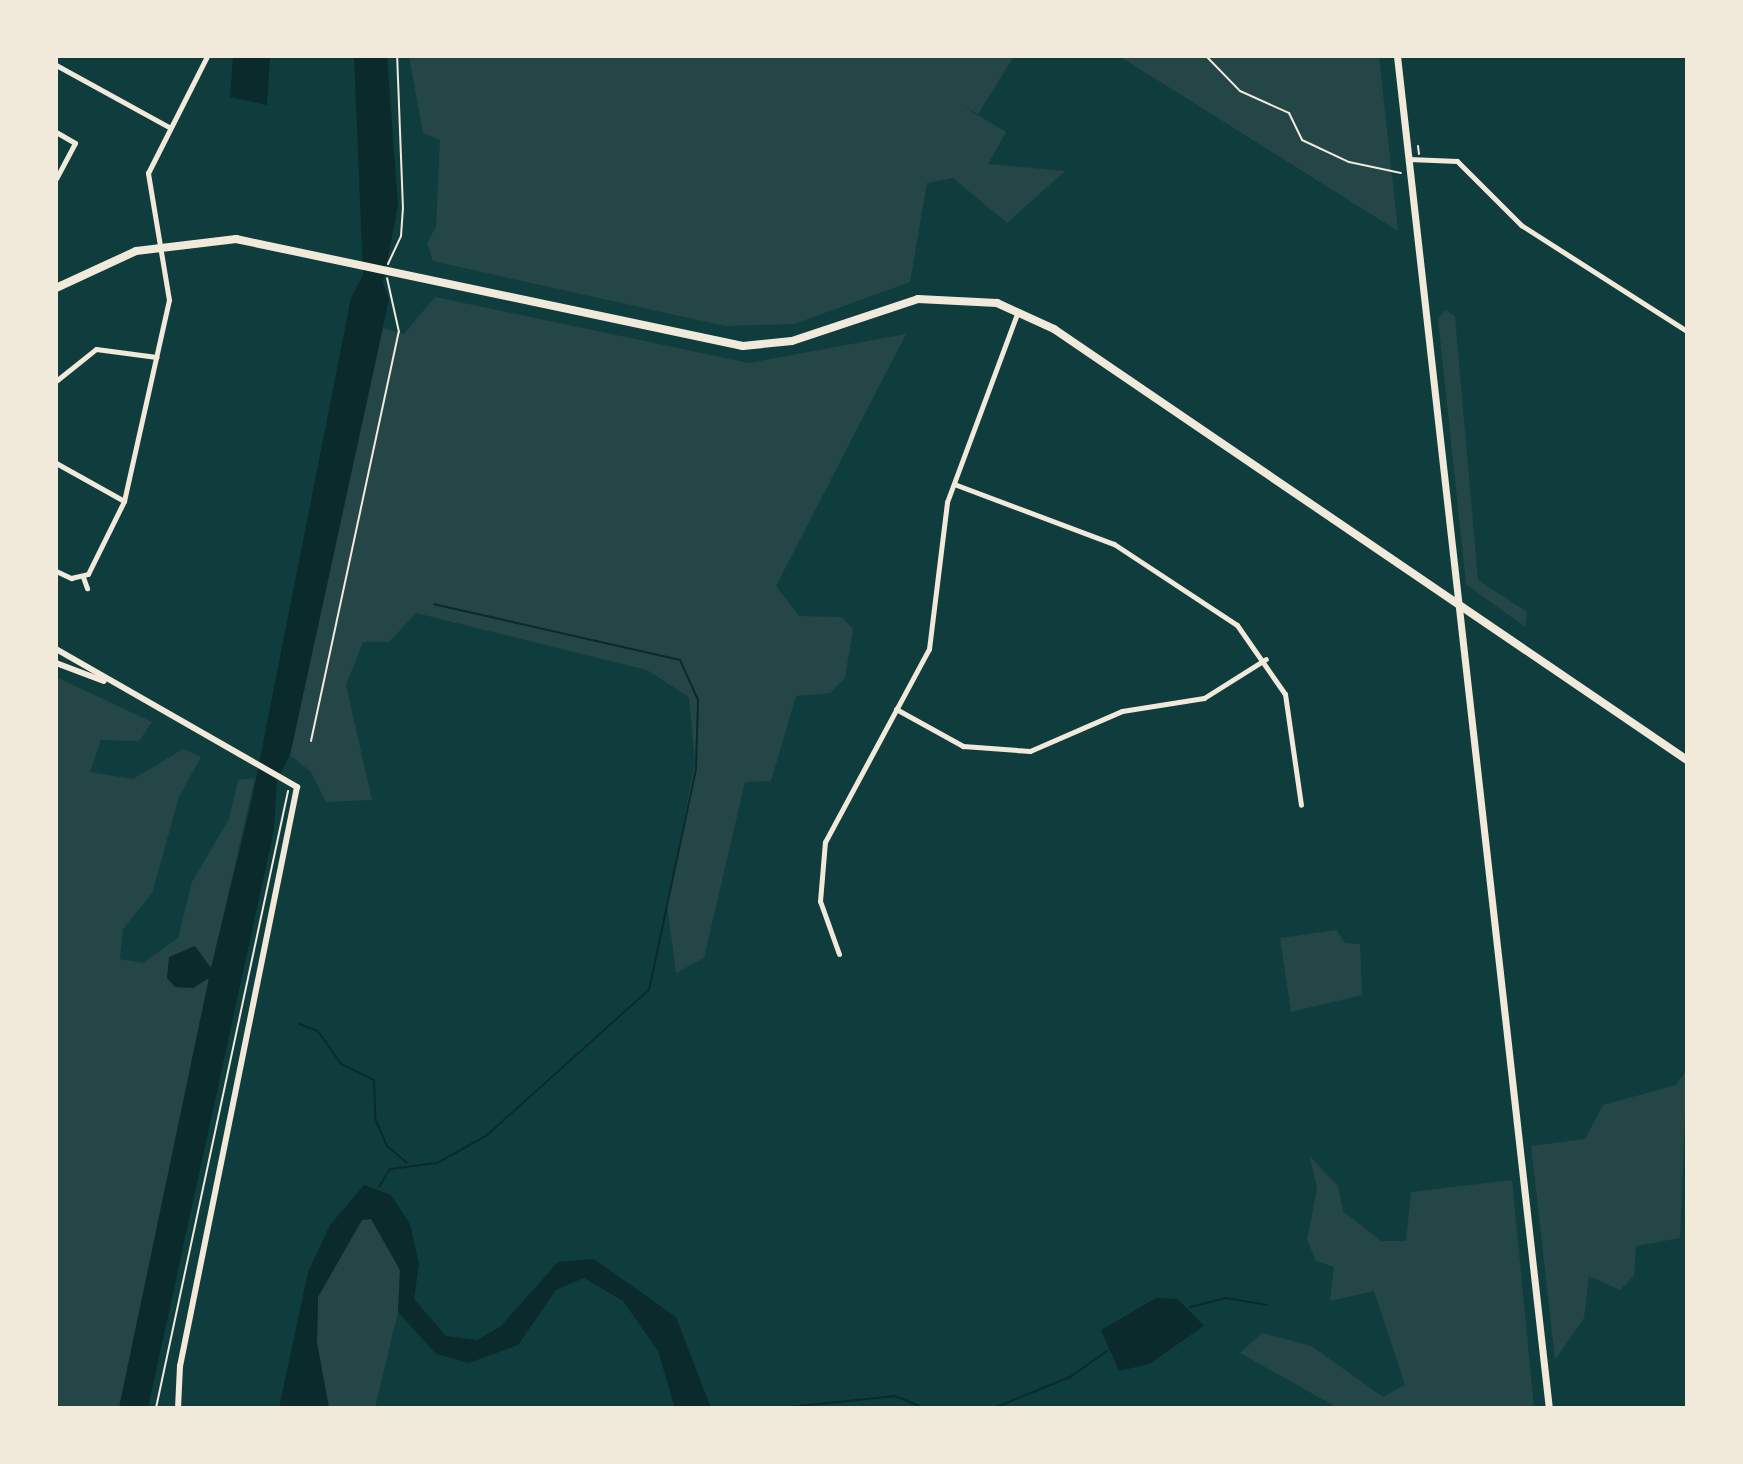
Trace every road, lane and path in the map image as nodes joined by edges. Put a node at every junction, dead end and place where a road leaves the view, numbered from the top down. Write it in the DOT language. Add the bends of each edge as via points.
graph roads {
  1 [pos="207,56"];
  2 [pos="397,56"];
  3 [pos="1206,56"];
  4 [pos="1397,56"];
  5 [pos="56,65"];
  6 [pos="169,127"];
  7 [pos="56,132"];
  8 [pos="1409,159"];
  9 [pos="1403,173"];
  10 [pos="56,178"];
  11 [pos="157,246"];
  12 [pos="56,288"];
  13 [pos="1018,310"];
  14 [pos="1687,331"];
  15 [pos="156,357"];
  16 [pos="56,381"];
  17 [pos="56,463"];
  18 [pos="954,484"];
  19 [pos="124,501"];
  20 [pos="56,571"];
  21 [pos="83,577"];
  22 [pos="87,588"];
  23 [pos="1454,598"];
  24 [pos="56,649"];
  25 [pos="1266,659"];
  26 [pos="56,663"];
  27 [pos="107,682"];
  28 [pos="896,708"];
  29 [pos="311,741"];
  30 [pos="1687,760"];
  31 [pos="294,781"];
  32 [pos="1301,805"];
  33 [pos="839,954"];
  34 [pos="156,1408"];
  35 [pos="178,1408"];
  36 [pos="1549,1408"];
  1 -- 6 [label="street"];
  2 -- 29 [label="path" via="401,236 389,254 387,283 399,332"];
  3 -- 9 [label="path" via="1240,91 1289,113 1302,140 1349,162"];
  4 -- 8 [label="main road"];
  5 -- 6 [label="street"];
  6 -- 11 [label="street" via="148,173"];
  7 -- 10 [label="street" via="75,143"];
  8 -- 14 [label="street" via="1457,161 1521,225"];
  8 -- 23 [label="main road"];
  11 -- 12 [label="main road"];
  11 -- 13 [label="main road" via="236,239 391,267 743,346 792,341 918,299 978,299"];
  11 -- 15 [label="street" via="169,300"];
  13 -- 18 [label="street"];
  13 -- 23 [label="main road"];
  15 -- 16 [label="street" via="96,349"];
  15 -- 19 [label="street"];
  17 -- 19 [label="street"];
  18 -- 25 [label="street" via="1135,555 1224,614"];
  18 -- 28 [label="street" via="935,631"];
  19 -- 21 [label="street" via="93,569"];
  20 -- 21 [label="street"];
  21 -- 22 [label="street"];
  23 -- 30 [label="main road"];
  23 -- 36 [label="main road"];
  24 -- 27 [label="street"];
  25 -- 28 [label="street" via="1204,698 1122,711 1030,751 963,746"];
  25 -- 32 [label="street" via="1290,709"];
  26 -- 27 [label="street"];
  27 -- 31 [label="street"];
  28 -- 33 [label="street" via="825,842 822,917"];
  31 -- 34 [label="path"];
  31 -- 35 [label="street" via="296,812 180,1366"];
}
